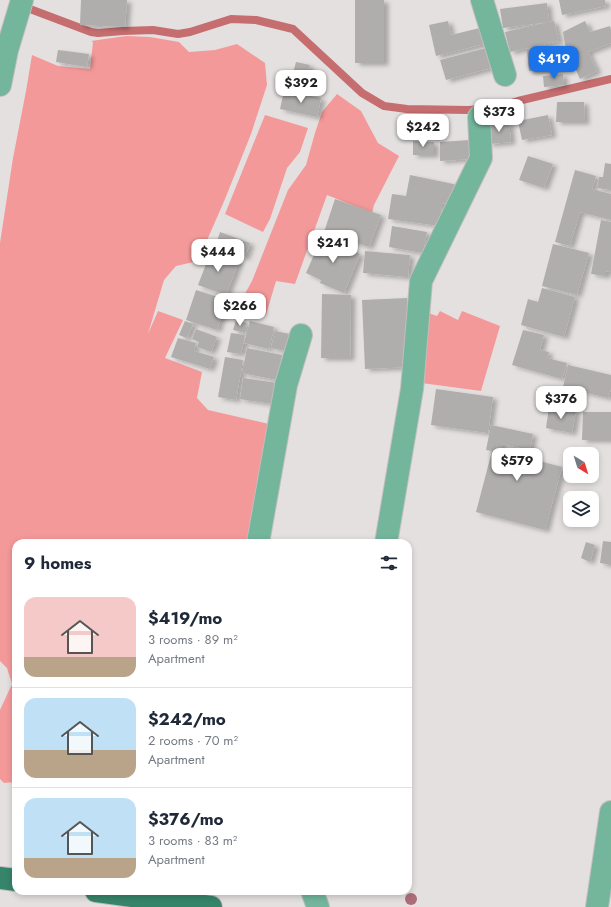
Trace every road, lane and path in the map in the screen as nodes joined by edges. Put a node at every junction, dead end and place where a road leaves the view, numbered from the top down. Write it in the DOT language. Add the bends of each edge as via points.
graph roads {
  1 [pos="482,0"];
  2 [pos="21,6"];
  3 [pos="505,75"];
  4 [pos="0,85"];
  5 [pos="479,117"];
  6 [pos="301,334"];
  7 [pos="259,539"];
  8 [pos="387,539"];
  9 [pos="611,812"];
  10 [pos="0,878"];
  11 [pos="12,880"];
  12 [pos="138,895"];
  13 [pos="314,895"];
  14 [pos="201,901"];
  15 [pos="318,907"];
  16 [pos="597,907"];
  1 -- 3 [label="street"];
  2 -- 4 [label="street" via="7,50"];
  5 -- 8 [label="street" via="481,158 420,281 412,389"];
  6 -- 7 [label="street" via="286,385"];
  9 -- 16 [label="street"];
  10 -- 11 [label="main road"];
  12 -- 14 [label="main road"];
  13 -- 15 [label="street"];
}
